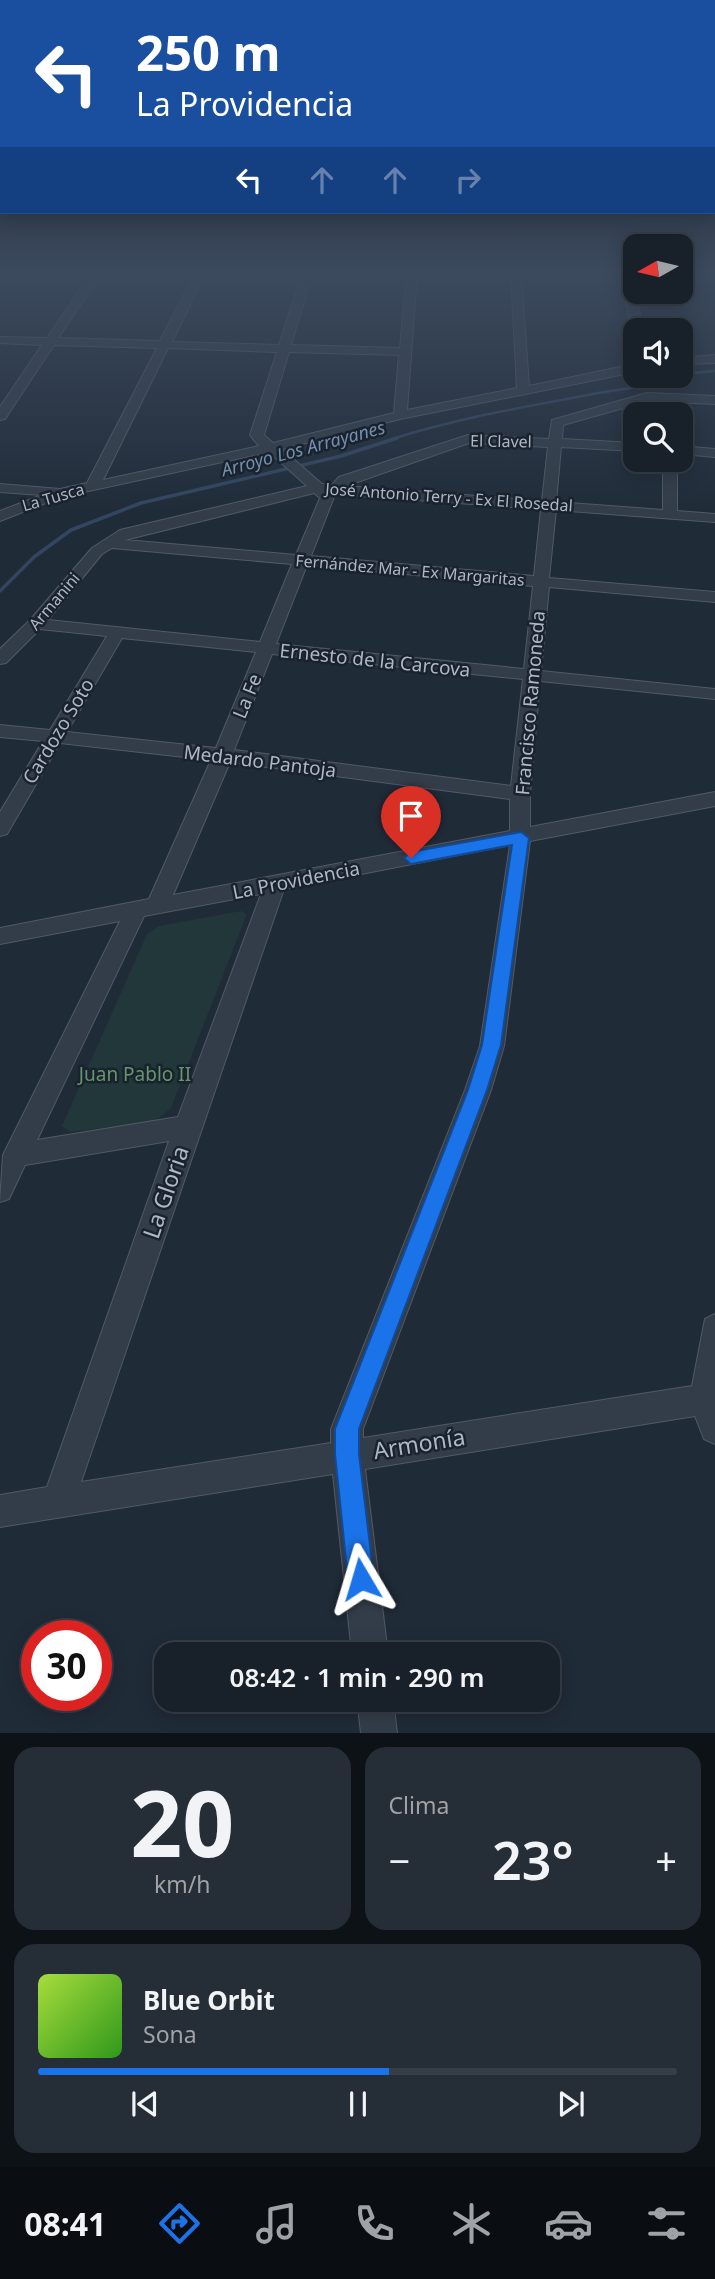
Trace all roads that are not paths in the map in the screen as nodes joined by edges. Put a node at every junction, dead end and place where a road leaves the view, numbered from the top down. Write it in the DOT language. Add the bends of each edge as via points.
graph roads {
  1 [pos="42,355"];
  2 [pos="161,355"];
  3 [pos="284,355"];
  4 [pos="405,355"];
  5 [pos="521,355"];
  6 [pos="715,359"];
  7 [pos="693,360"];
  8 [pos="623,370"];
  9 [pos="523,388"];
  10 [pos="669,397"];
  11 [pos="715,400"];
  12 [pos="669,402"];
  13 [pos="400,415"];
  14 [pos="0,416"];
  15 [pos="555,442"];
  16 [pos="623,446"];
  17 [pos="276,451"];
  18 [pos="693,451"];
  19 [pos="715,453"];
  20 [pos="670,472"];
  21 [pos="93,486"];
  22 [pos="0,488"];
  23 [pos="326,489"];
  24 [pos="69,491"];
  25 [pos="550,504"];
  26 [pos="670,514"];
  27 [pos="0,517"];
  28 [pos="715,517"];
  29 [pos="106,542"];
  30 [pos="303,560"];
  31 [pos="542,582"];
  32 [pos="715,597"];
  33 [pos="36,624"];
  34 [pos="117,633"];
  35 [pos="266,649"];
  36 [pos="0,659"];
  37 [pos="531,677"];
  38 [pos="715,694"];
  39 [pos="0,731"];
  40 [pos="55,738"];
  41 [pos="223,755"];
  42 [pos="520,794"];
  43 [pos="715,799"];
  44 [pos="0,829"];
  45 [pos="521,838"];
  46 [pos="275,884"];
  47 [pos="146,908"];
  48 [pos="0,936"];
  49 [pos="187,1127"];
  50 [pos="16,1154"];
  51 [pos="0,1190"];
  52 [pos="715,1329"];
  53 [pos="712,1409"];
  54 [pos="347,1454"];
  55 [pos="58,1502"];
  56 [pos="0,1511"];
  57 [pos="369,1642"];
  58 [pos="377,1712"];
  59 [pos="379,1733"];
  1 -- 14 [label="street"];
  2 -- 21 [label="street"];
  3 -- 17 [label="street" via="257,435"];
  4 -- 13 [label="street"];
  5 -- 9 [label="street"];
  6 -- 7 [label="street"];
  8 -- 9 [label="street, La Tusca"];
  9 -- 13 [label="street, La Tusca"];
  10 -- 11 [label="street"];
  10 -- 12 [label="street"];
  10 -- 15 [label="street" via="647,397 566,419 557,423"];
  13 -- 17 [label="street, La Tusca"];
  15 -- 16 [label="street, El Clavel"];
  15 -- 23 [label="street, El Clavel" via="468,439"];
  15 -- 25 [label="street, Francisco Ramoneda"];
  17 -- 21 [label="street, La Tusca"];
  17 -- 23 [label="street"];
  18 -- 19 [label="street"];
  20 -- 26 [label="street"];
  21 -- 24 [label="street, La Tusca"];
  22 -- 24 [label="street"];
  23 -- 25 [label="street, José Antonio Terry - Ex El Rosedal"];
  23 -- 29 [label="street, José Antonio Terry - Ex El Rosedal" via="125,533"];
  23 -- 30 [label="street, La Fe"];
  24 -- 27 [label="street, La Tusca"];
  25 -- 26 [label="street, José Antonio Terry - Ex El Rosedal"];
  25 -- 31 [label="street, Francisco Ramoneda"];
  26 -- 28 [label="street, José Antonio Terry - Ex El Rosedal"];
  29 -- 30 [label="street, Fernández Mar - Ex Margaritas"];
  29 -- 33 [label="street, Armanini"];
  30 -- 31 [label="street, Fernández Mar - Ex Margaritas"];
  30 -- 35 [label="street, La Fe"];
  31 -- 32 [label="street, Fernández Mar - Ex Margaritas"];
  31 -- 37 [label="street, Francisco Ramoneda"];
  33 -- 34 [label="street, Ernesto de la Carcova"];
  33 -- 36 [label="street, Armanini"];
  34 -- 35 [label="street, Ernesto de la Carcova"];
  34 -- 40 [label="street, Cardozo Soto"];
  35 -- 37 [label="street, Ernesto de la Carcova"];
  35 -- 41 [label="street, La Fe"];
  37 -- 38 [label="street, Ernesto de la Carcova"];
  37 -- 42 [label="street, Francisco Ramoneda"];
  39 -- 40 [label="street, Medardo Pantoja"];
  40 -- 41 [label="street, Medardo Pantoja"];
  40 -- 44 [label="street, Cardozo Soto"];
  41 -- 42 [label="street, Medardo Pantoja"];
  41 -- 47 [label="street, La Fe"];
  42 -- 45 [label="street, Francisco Ramoneda"];
  43 -- 45 [label="street, La Providencia"];
  45 -- 46 [label="street, La Providencia"];
  45 -- 54 [label="street, Francisco Ramoneda" via="492,1045 347,1429"];
  46 -- 47 [label="street, La Providencia"];
  46 -- 49 [label="street, La Gloria"];
  47 -- 48 [label="street, La Providencia"];
  47 -- 50 [label="street, La Fe"];
  49 -- 50 [label="street"];
  49 -- 55 [label="street, La Gloria"];
  50 -- 51 [label="street, La Fe"];
  52 -- 53 [label="street"];
  53 -- 54 [label="street, Armonía"];
  54 -- 55 [label="street, Armonía"];
  54 -- 57 [label="street, Francisco Ramoneda"];
  55 -- 56 [label="street, Armonía"];
  58 -- 59 [label="street"];
}
